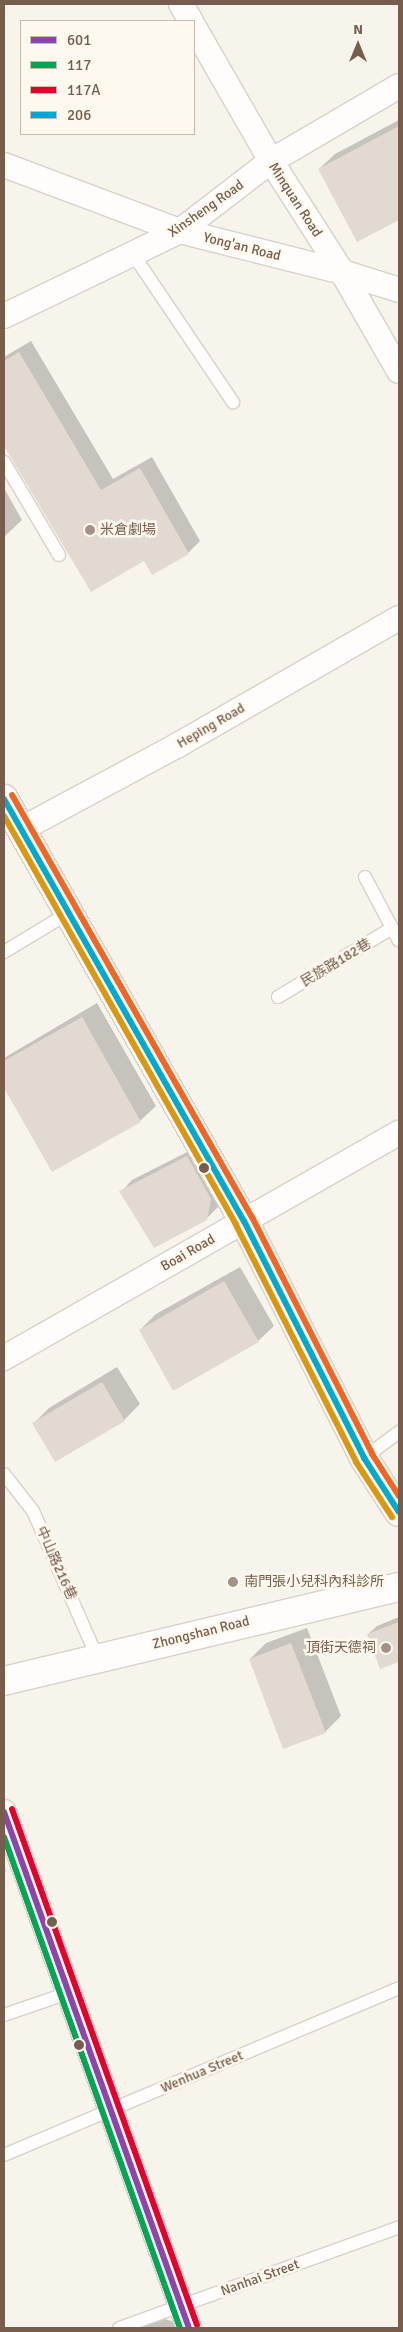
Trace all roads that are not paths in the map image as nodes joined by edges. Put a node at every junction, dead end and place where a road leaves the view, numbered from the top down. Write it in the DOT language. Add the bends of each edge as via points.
graph roads {
  1 [pos="181,4"];
  2 [pos="190,20"];
  3 [pos="195,29"];
  4 [pos="399,86"];
  5 [pos="271,162"];
  6 [pos="4,165"];
  7 [pos="180,231"];
  8 [pos="133,254"];
  9 [pos="342,272"];
  10 [pos="399,290"];
  11 [pos="4,316"];
  12 [pos="399,371"];
  13 [pos="234,402"];
  14 [pos="4,462"];
  15 [pos="59,555"];
  16 [pos="399,618"];
  17 [pos="4,799"];
  18 [pos="20,830"];
  19 [pos="365,877"];
  20 [pos="70,912"];
  21 [pos="392,928"];
  22 [pos="399,941"];
  23 [pos="4,952"];
  24 [pos="278,997"];
  25 [pos="399,1133"];
  26 [pos="244,1221"];
  27 [pos="4,1358"];
  28 [pos="399,1432"];
  29 [pos="364,1458"];
  30 [pos="4,1474"];
  31 [pos="399,1512"];
  32 [pos="399,1587"];
  33 [pos="98,1659"];
  34 [pos="4,1680"];
  35 [pos="4,1812"];
  36 [pos="399,1988"];
  37 [pos="68,1993"];
  38 [pos="4,2015"];
  39 [pos="110,2112"];
  40 [pos="4,2155"];
  41 [pos="399,2226"];
  42 [pos="185,2318"];
  43 [pos="119,2328"];
  1 -- 2 [label="street"];
  3 -- 5 [label="street, Minquan Road"];
  4 -- 5 [label="street, Xinsheng Road"];
  5 -- 7 [label="street, Xinsheng Road"];
  5 -- 9 [label="street, Minquan Road"];
  6 -- 7 [label="street, Yong'an Road"];
  7 -- 8 [label="street, Xinsheng Road"];
  7 -- 9 [label="street, Yong'an Road"];
  8 -- 11 [label="street, Xinsheng Road"];
  8 -- 13 [label="lane"];
  9 -- 10 [label="street, Yong'an Road"];
  9 -- 12 [label="street, Minquan Road"];
  14 -- 15 [label="lane"];
  16 -- 18 [label="street, Heping Road" via="178,745"];
  17 -- 18 [label="main road"];
  18 -- 20 [label="main road"];
  19 -- 21 [label="lane"];
  20 -- 23 [label="lane"];
  20 -- 26 [label="main road"];
  21 -- 22 [label="lane"];
  21 -- 24 [label="lane, 民族路182巷"];
  25 -- 26 [label="street, Boai Road"];
  26 -- 27 [label="street, Boai Road"];
  26 -- 29 [label="main road"];
  28 -- 29 [label="lane"];
  29 -- 31 [label="main road"];
  30 -- 33 [label="lane, 中山路216巷" via="33,1511"];
  32 -- 33 [label="main road, Zhongshan Road"];
  33 -- 34 [label="main road, Zhongshan Road"];
  35 -- 37 [label="street"];
  36 -- 39 [label="lane, Wenhua Street"];
  37 -- 38 [label="lane"];
  37 -- 39 [label="street"];
  39 -- 40 [label="lane, Wenhua Street"];
  39 -- 42 [label="street"];
  41 -- 42 [label="lane, Nanhai Street"];
  42 -- 43 [label="lane, Nanhai Street"];
}
